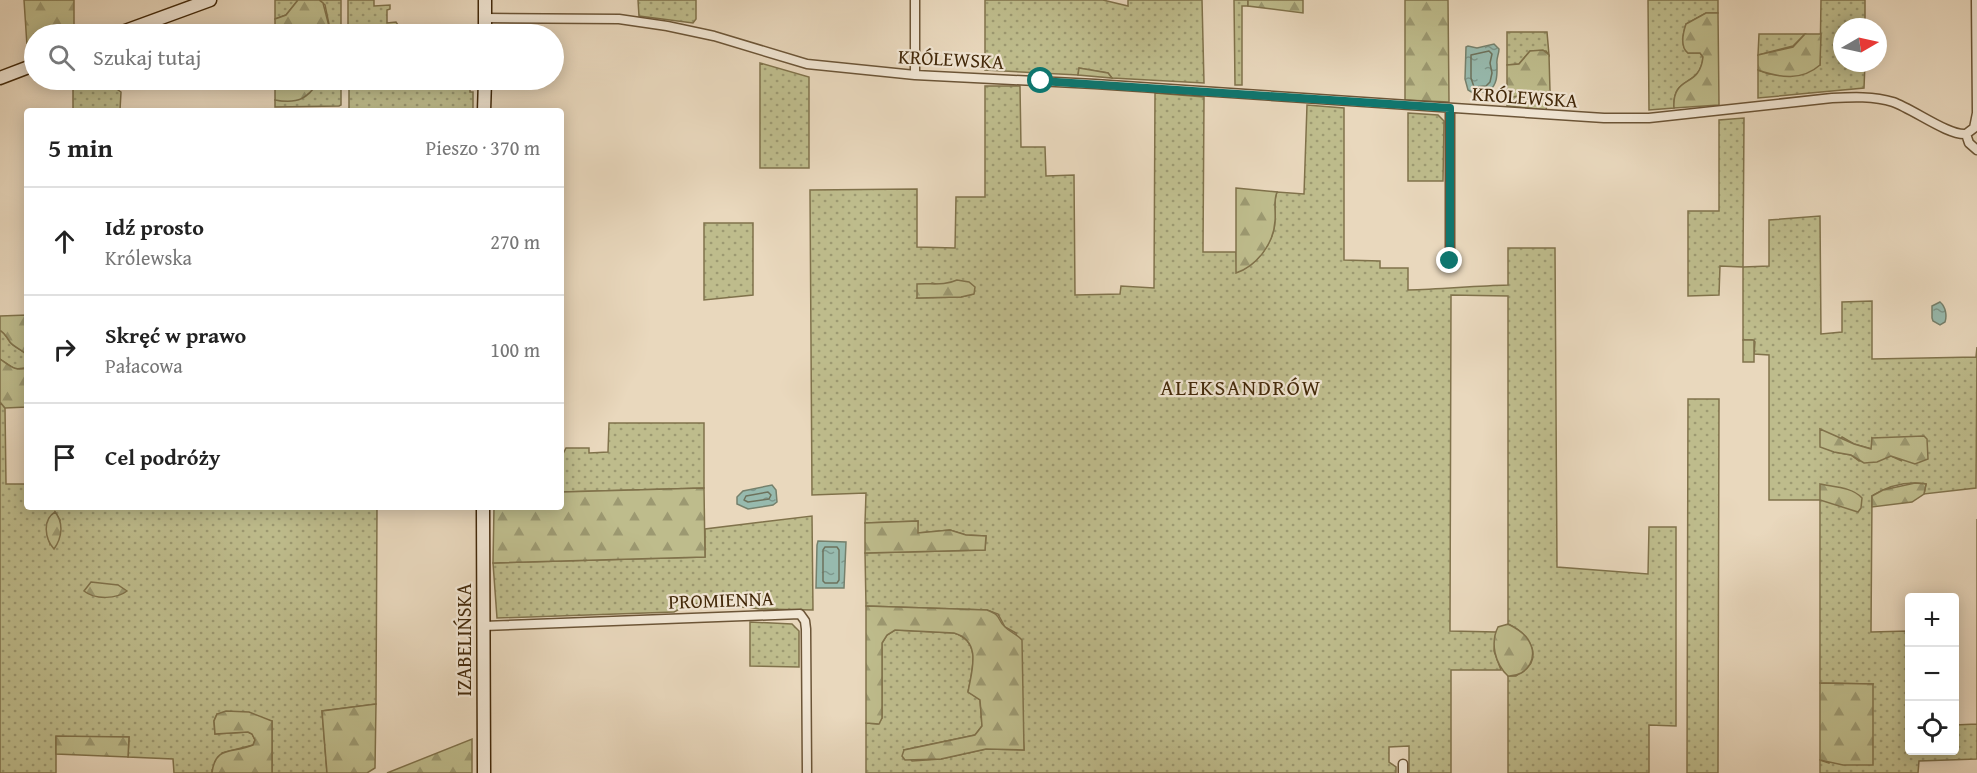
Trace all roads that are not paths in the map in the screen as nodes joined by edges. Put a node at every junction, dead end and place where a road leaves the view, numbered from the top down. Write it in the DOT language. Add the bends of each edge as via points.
graph roads {
  1 [pos="210,0"];
  2 [pos="485,0"];
  3 [pos="915,0"];
  4 [pos="1976,0"];
  5 [pos="485,18"];
  6 [pos="144,24"];
  7 [pos="485,24"];
  8 [pos="24,69"];
  9 [pos="915,75"];
  10 [pos="0,78"];
  11 [pos="484,90"];
  12 [pos="484,108"];
  13 [pos="1450,108"];
  14 [pos="1966,134"];
  15 [pos="1977,150"];
  16 [pos="1450,261"];
  17 [pos="483,510"];
  18 [pos="484,626"];
  19 [pos="484,773"];
  20 [pos="807,773"];
  1 -- 6 [label="street"];
  2 -- 5 [label="street"];
  3 -- 9 [label="street"];
  4 -- 14 [label="street" via="1977,113 1974,128"];
  5 -- 7 [label="street"];
  5 -- 9 [label="street, KRÓLEWSKA" via="619,19 714,36 807,64"];
  8 -- 10 [label="street"];
  9 -- 13 [label="street, KRÓLEWSKA"];
  11 -- 12 [label="street"];
  13 -- 14 [label="street, KRÓLEWSKA" via="1629,120 1859,97 1892,102 1959,135"];
  13 -- 16 [label="street"];
  14 -- 15 [label="street"];
  17 -- 18 [label="street, IZABELIŃSKA"];
  18 -- 19 [label="street, IZABELIŃSKA"];
  18 -- 20 [label="street, PROMIENNA" via="800,614 806,629"];
}
